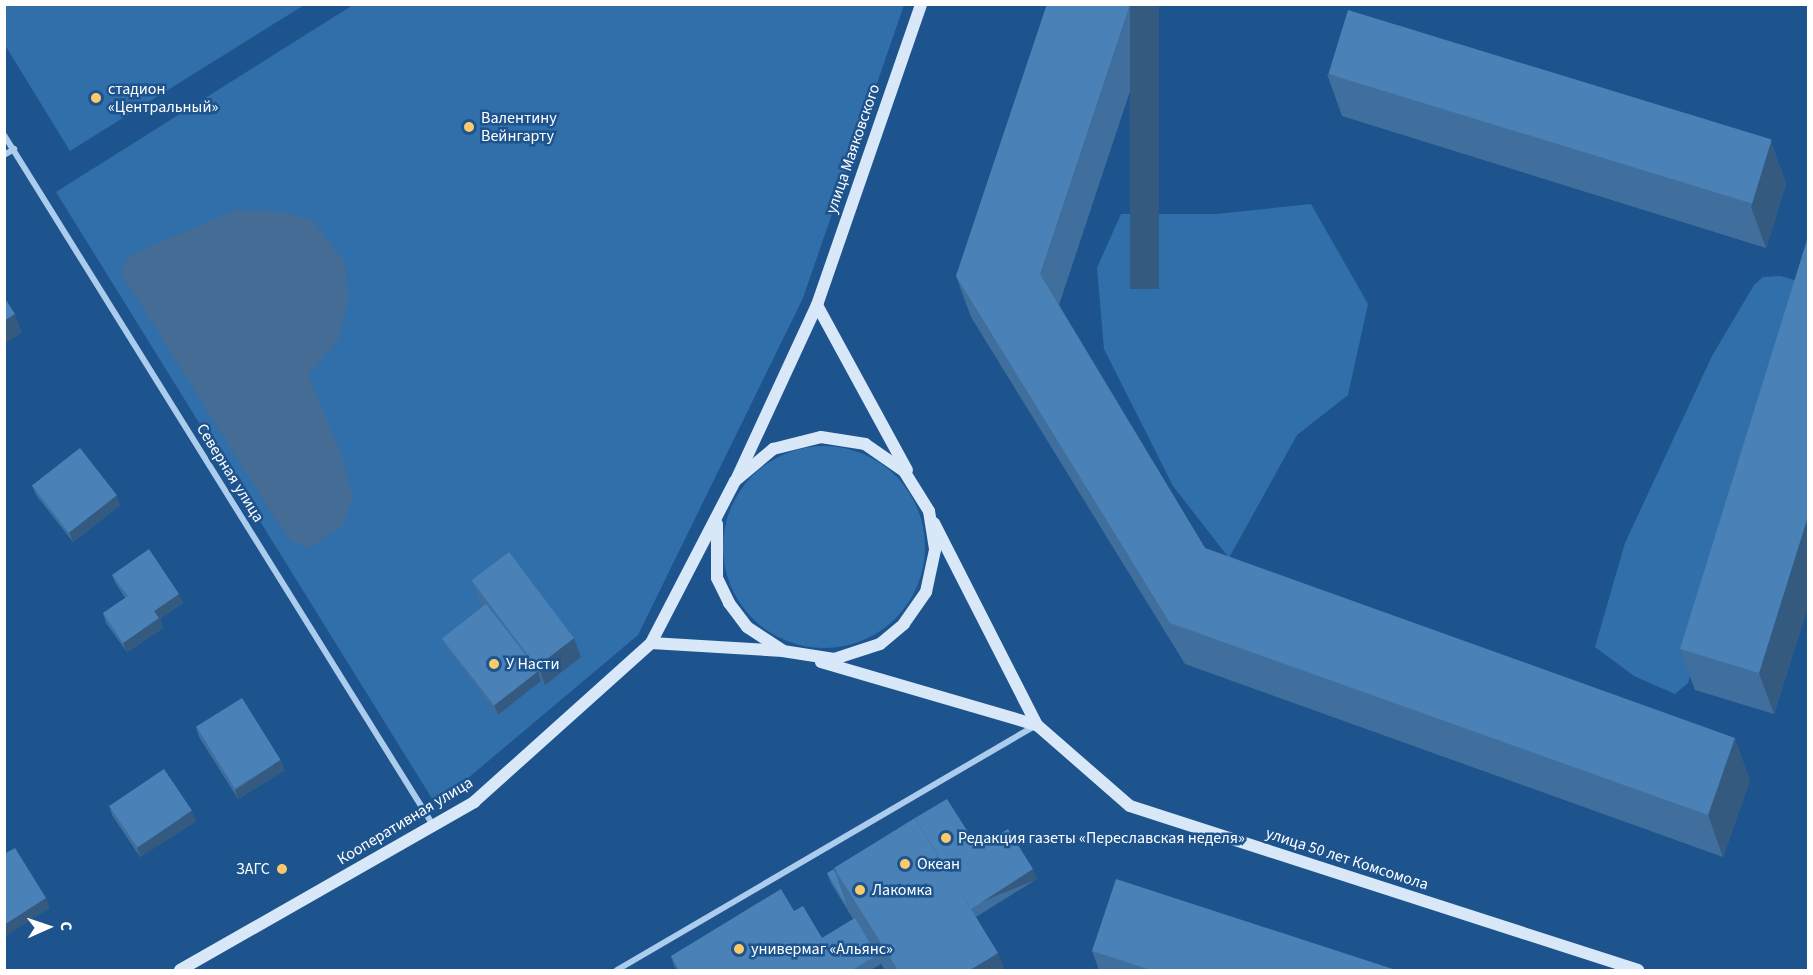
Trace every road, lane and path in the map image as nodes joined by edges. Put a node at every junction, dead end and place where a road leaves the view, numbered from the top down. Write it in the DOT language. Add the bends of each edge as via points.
graph roads {
  1 [pos="921,4"];
  2 [pos="4,135"];
  3 [pos="14,149"];
  4 [pos="4,155"];
  5 [pos="818,305"];
  6 [pos="735,481"];
  7 [pos="929,511"];
  8 [pos="651,643"];
  9 [pos="783,651"];
  10 [pos="1037,724"];
  11 [pos="433,825"];
  12 [pos="180,970"];
  13 [pos="617,970"];
  14 [pos="1638,970"];
  1 -- 5 [label="main road, улица Маяковского"];
  2 -- 3 [label="street, Северная улица"];
  3 -- 4 [label="street"];
  3 -- 11 [label="street, Северная улица"];
  5 -- 6 [label="main road, улица Маяковского"];
  5 -- 7 [label="main road"];
  6 -- 7 [label="main road" via="773,449 821,437 865,444 904,471"];
  6 -- 8 [label="main road"];
  6 -- 9 [label="main road" via="714,531 717,578 747,627"];
  7 -- 9 [label="main road" via="935,550 926,592 904,624 880,644 834,658"];
  7 -- 10 [label="main road"];
  8 -- 9 [label="main road"];
  8 -- 11 [label="main road, Кооперативная улица" via="474,802"];
  9 -- 10 [label="main road"];
  10 -- 13 [label="street"];
  10 -- 14 [label="main road, улица 50 лет Комсомола" via="1130,806"];
  11 -- 12 [label="main road, Кооперативная улица"];
}
